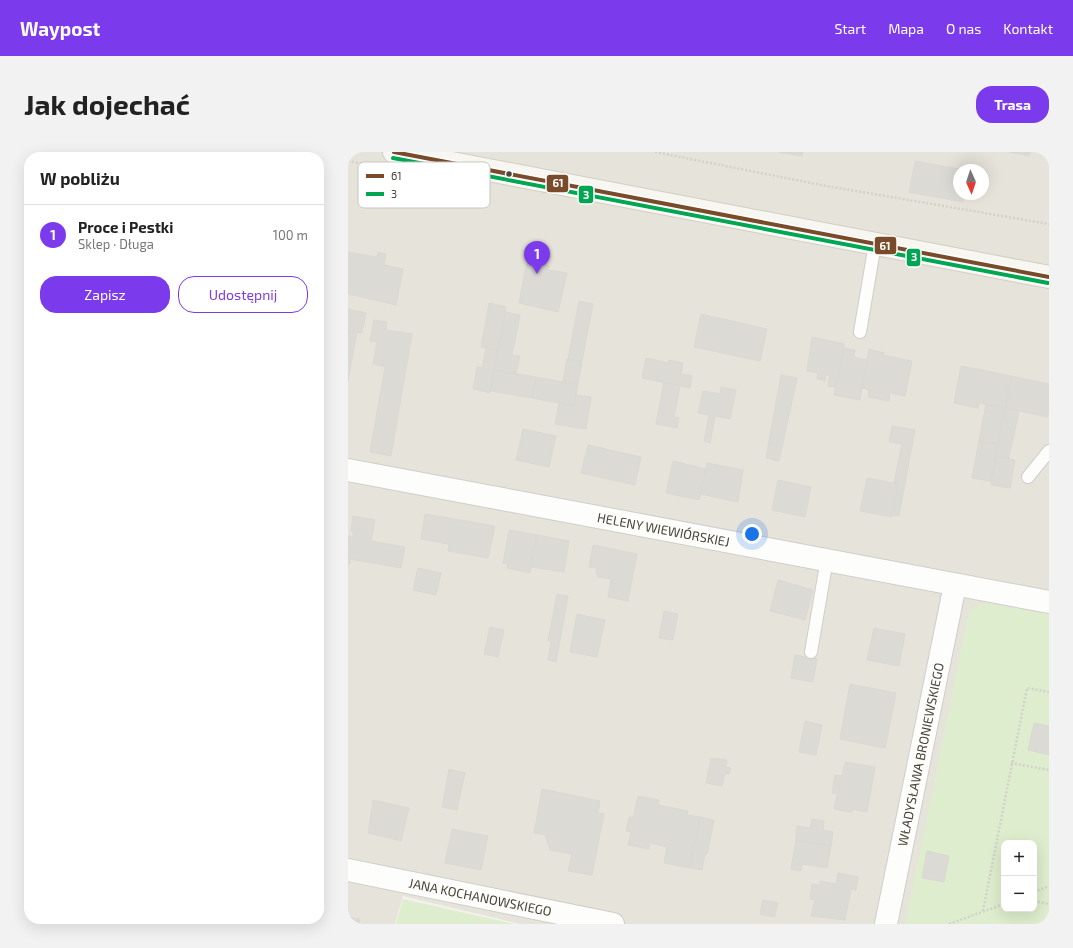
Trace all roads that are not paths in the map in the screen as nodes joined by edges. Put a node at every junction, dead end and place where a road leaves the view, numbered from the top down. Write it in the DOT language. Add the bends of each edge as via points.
graph roads {
  1 [pos="394,152"];
  2 [pos="446,162"];
  3 [pos="490,170"];
  4 [pos="875,244"];
  5 [pos="1049,277"];
  6 [pos="860,332"];
  7 [pos="1049,451"];
  8 [pos="348,470"];
  9 [pos="1028,477"];
  10 [pos="827,559"];
  11 [pos="955,585"];
  12 [pos="1049,602"];
  13 [pos="811,652"];
  14 [pos="348,870"];
  15 [pos="614,924"];
  16 [pos="886,924"];
  1 -- 2 [label="main road"];
  3 -- 4 [label="main road"];
  4 -- 5 [label="main road"];
  4 -- 6 [label="lane"];
  7 -- 9 [label="lane"];
  8 -- 10 [label="street, HELENY WIEWIÓRSKIEJ"];
  10 -- 11 [label="street, HELENY WIEWIÓRSKIEJ"];
  10 -- 13 [label="lane"];
  11 -- 12 [label="street, HELENY WIEWIÓRSKIEJ"];
  11 -- 16 [label="street, WŁADYSŁAWA BRONIEWSKIEGO"];
  14 -- 15 [label="street, JANA KOCHANOWSKIEGO"];
}
